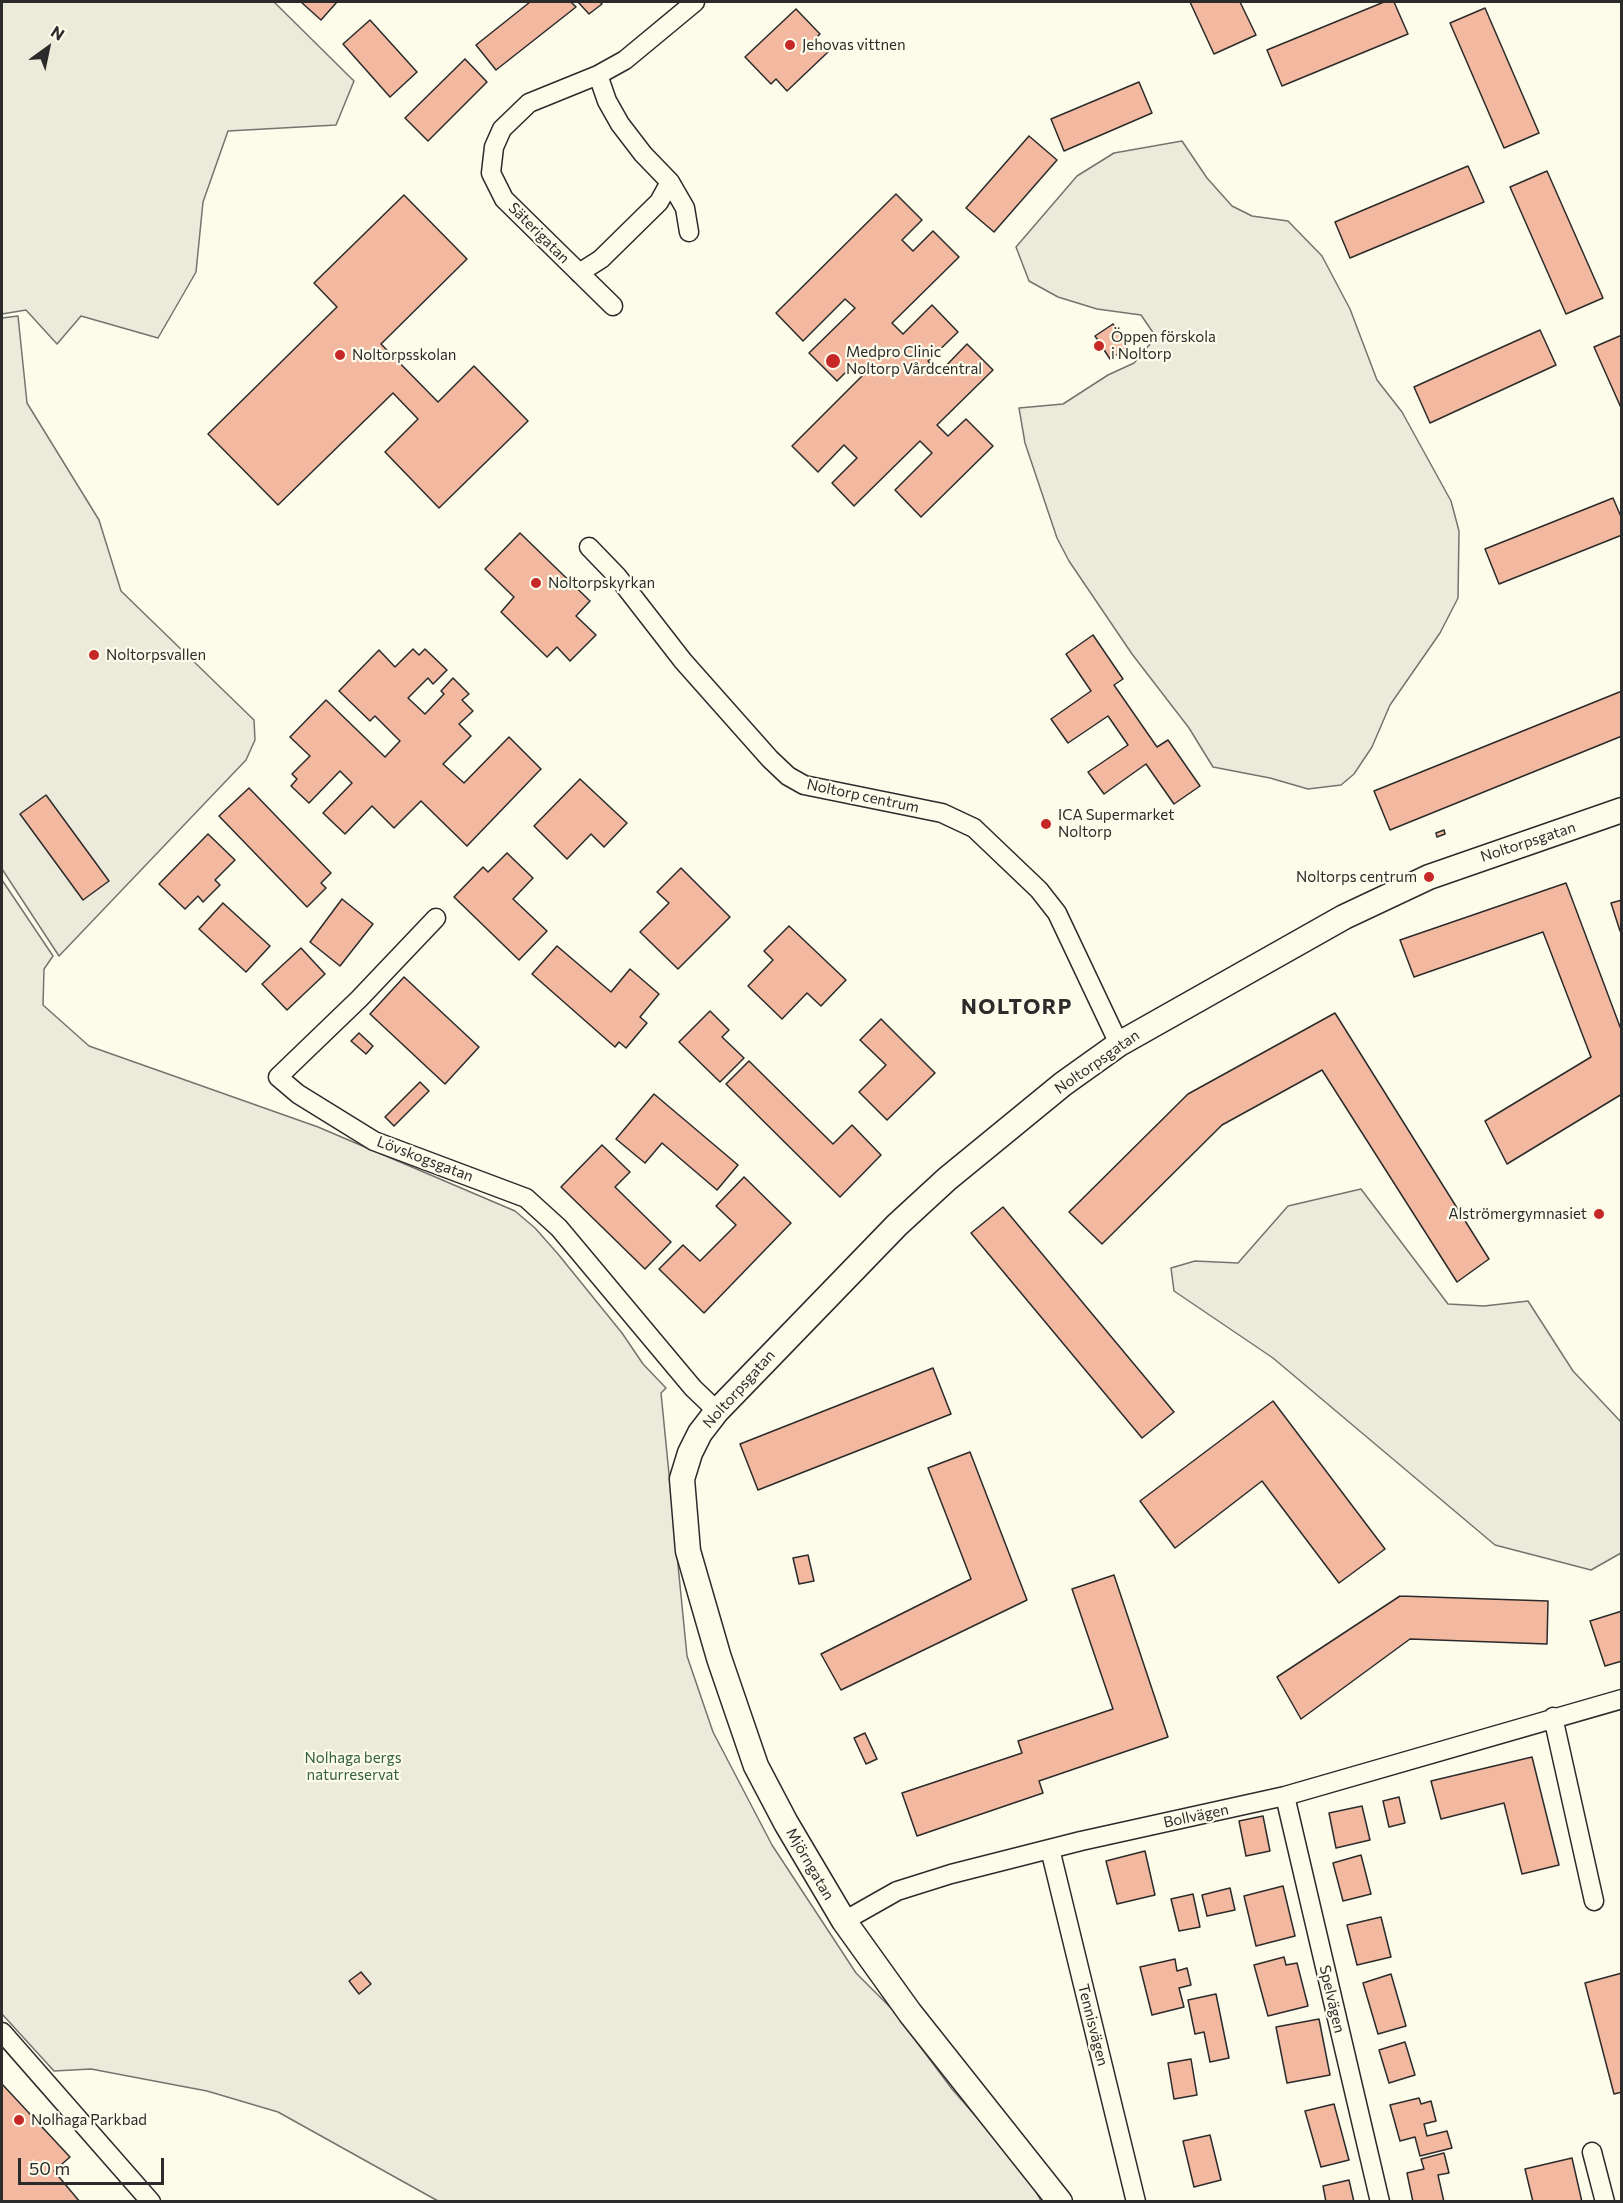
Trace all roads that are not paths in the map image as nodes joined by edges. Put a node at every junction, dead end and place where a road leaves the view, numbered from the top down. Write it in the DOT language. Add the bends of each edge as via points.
graph roads {
  1 [pos="695,2"];
  2 [pos="598,75"];
  3 [pos="670,182"];
  4 [pos="689,232"];
  5 [pos="579,273"];
  6 [pos="613,306"];
  7 [pos="589,547"];
  8 [pos="1622,810"];
  9 [pos="435,918"];
  10 [pos="1119,1044"];
  11 [pos="717,1411"];
  12 [pos="685,1469"];
  13 [pos="1622,1699"];
  14 [pos="1553,1717"];
  15 [pos="1285,1796"];
  16 [pos="1050,1849"];
  17 [pos="1594,1901"];
  18 [pos="844,1921"];
  19 [pos="2,2032"];
  20 [pos="1592,2152"];
  21 [pos="151,2202"];
  22 [pos="1060,2202"];
  23 [pos="1136,2202"];
  24 [pos="1380,2202"];
  25 [pos="1605,2202"];
  1 -- 2 [label="street, Säterigatan" via="625,60"];
  2 -- 3 [label="street" via="620,124"];
  2 -- 5 [label="street, Säterigatan" via="530,103 516,113 502,129 494,147 491,173 504,199"];
  3 -- 4 [label="street" via="685,208"];
  3 -- 5 [label="street, Säterigatan" via="659,202 601,259"];
  5 -- 6 [label="street, Säterigatan"];
  7 -- 10 [label="street, Noltorp centrum" via="683,661 788,776 804,785 942,813 975,828 1058,913"];
  8 -- 10 [label="street, Noltorpsgatan" via="1418,882 1344,917"];
  9 -- 11 [label="street, Lövskogsgatan" via="278,1077 298,1094 374,1141 526,1198 559,1228 693,1388"];
  10 -- 11 [label="street, Noltorpsgatan" via="1063,1084 947,1179 845,1276"];
  11 -- 12 [label="street, Noltorpsgatan" via="700,1433"];
  12 -- 18 [label="street, Mjörngatan" via="682,1504 688,1551 747,1740 780,1812"];
  13 -- 14 [label="street, Bollvägen"];
  14 -- 15 [label="street, Bollvägen"];
  14 -- 17 [label="street"];
  15 -- 16 [label="street, Bollvägen"];
  15 -- 24 [label="street, Spelvägen"];
  16 -- 18 [label="street, Bollvägen" via="897,1891"];
  16 -- 23 [label="street, Tennisvägen"];
  18 -- 22 [label="street, Mjörngatan" via="910,2013"];
  19 -- 21 [label="street"];
  20 -- 25 [label="street"];
}
